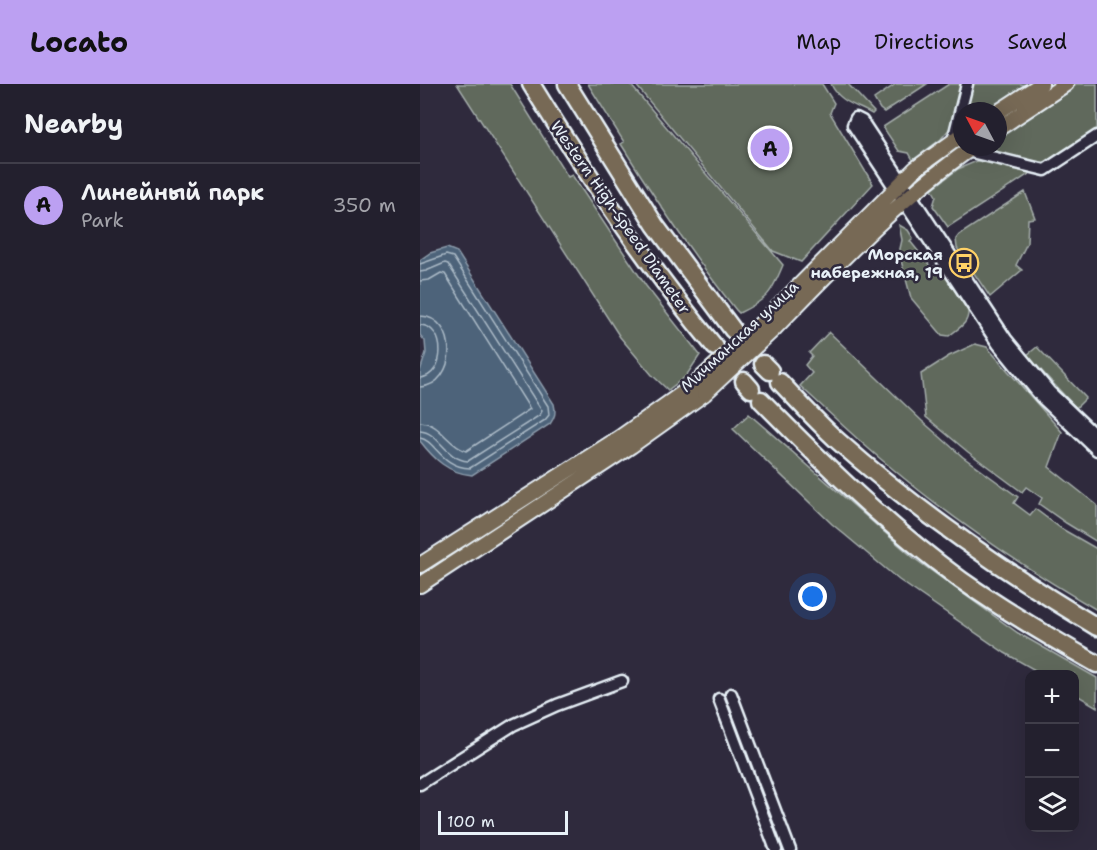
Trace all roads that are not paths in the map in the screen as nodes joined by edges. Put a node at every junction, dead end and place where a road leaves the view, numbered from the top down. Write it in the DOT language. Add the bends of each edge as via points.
graph roads {
  1 [pos="531,84"];
  2 [pos="567,84"];
  3 [pos="967,84"];
  4 [pos="1041,84"];
  5 [pos="1066,84"];
  6 [pos="964,102"];
  7 [pos="1007,106"];
  8 [pos="1007,123"];
  9 [pos="1097,136"];
  10 [pos="953,142"];
  11 [pos="961,156"];
  12 [pos="995,156"];
  13 [pos="898,185"];
  14 [pos="906,198"];
  15 [pos="770,324"];
  16 [pos="733,330"];
  17 [pos="716,348"];
  18 [pos="771,373"];
  19 [pos="699,389"];
  20 [pos="752,390"];
  21 [pos="1097,437"];
  22 [pos="1097,450"];
  23 [pos="420,565"];
  24 [pos="420,585"];
  25 [pos="1097,627"];
  26 [pos="1097,664"];
  27 [pos="622,681"];
  28 [pos="731,694"];
  29 [pos="720,699"];
  30 [pos="420,784"];
  31 [pos="776,850"];
  32 [pos="790,850"];
  1 -- 17 [label="highway, Western High-Speed Diameter" via="580,164"];
  2 -- 16 [label="highway, Western High-Speed Diameter" via="656,225"];
  3 -- 6 [label="street"];
  4 -- 7 [label="main road"];
  5 -- 8 [label="main road"];
  9 -- 12 [label="street" via="1045,170"];
  10 -- 13 [label="main road, Мичманская улица"];
  11 -- 14 [label="main road, Мичманская улица"];
  13 -- 13 [label="street" via="862,121 856,118 854,125"];
  13 -- 14 [label="street"];
  13 -- 15 [label="main road, Мичманская улица"];
  14 -- 15 [label="main road, Мичманская улица"];
  14 -- 21 [label="street" via="1013,348 1049,391"];
  14 -- 22 [label="street" via="1012,363 1041,397"];
  15 -- 19 [label="main road, Мичманская улица, bridge"];
  18 -- 25 [label="highway" via="836,440 904,496 978,552"];
  19 -- 23 [label="main road, Мичманская улица"];
  19 -- 24 [label="main road, Мичманская улица" via="626,449"];
  20 -- 26 [label="highway" via="883,518 960,579 1023,622"];
  27 -- 30 [label="street" via="513,725"];
  28 -- 32 [label="street"];
  29 -- 31 [label="street"];
}
